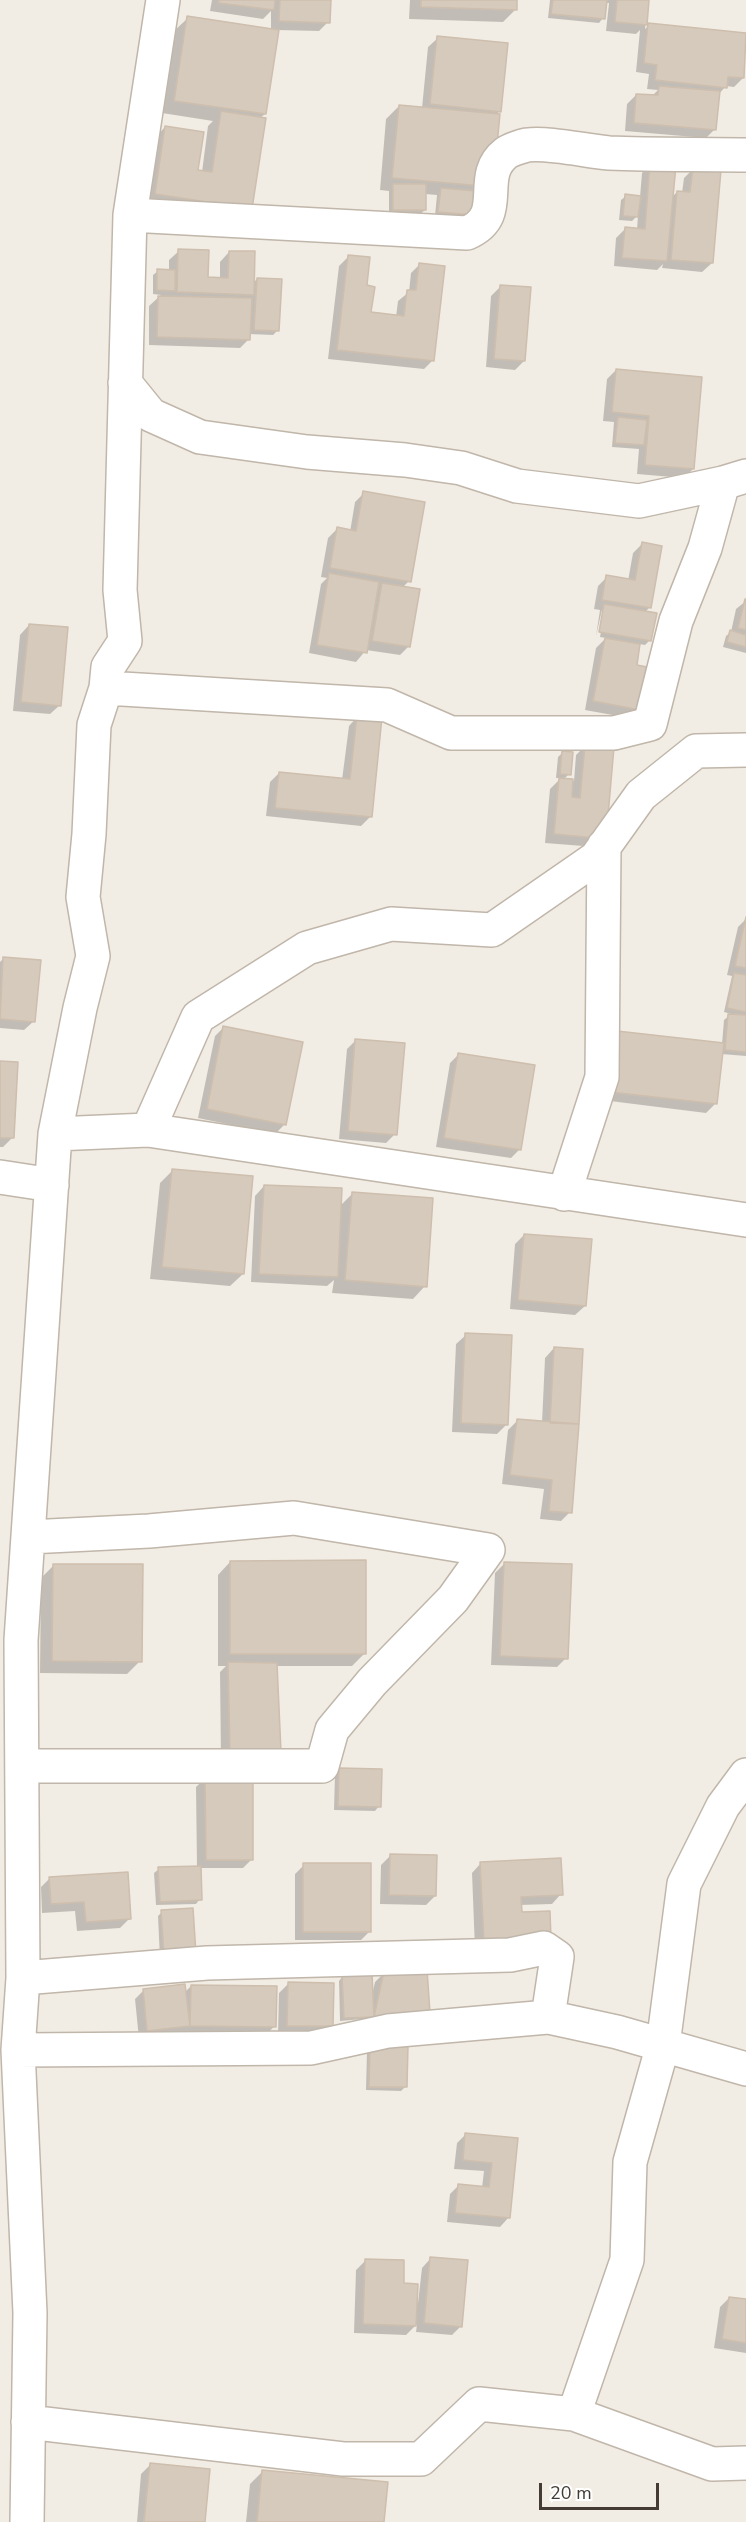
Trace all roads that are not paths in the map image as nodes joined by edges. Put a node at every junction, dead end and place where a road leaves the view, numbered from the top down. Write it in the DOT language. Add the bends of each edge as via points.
graph roads {
  1 [pos="163,0"];
  2 [pos="746,155"];
  3 [pos="130,215"];
  4 [pos="126,383"];
  5 [pos="735,480"];
  6 [pos="106,688"];
  7 [pos="746,750"];
  8 [pos="604,846"];
  9 [pos="148,1130"];
  10 [pos="56,1134"];
  11 [pos="0,1177"];
  12 [pos="52,1185"];
  13 [pos="564,1194"];
  14 [pos="746,1220"];
  15 [pos="28,1537"];
  16 [pos="22,1766"];
  17 [pos="746,1775"];
  18 [pos="23,1978"];
  19 [pos="548,2017"];
  20 [pos="663,2045"];
  21 [pos="13,2062"];
  22 [pos="746,2069"];
  23 [pos="574,2414"];
  24 [pos="28,2422"];
  25 [pos="746,2463"];
  26 [pos="27,2522"];
  1 -- 3 [label="street"];
  2 -- 3 [label="street" via="608,153 528,145 507,153 498,163 492,174 488,217 481,227 467,233"];
  3 -- 4 [label="street"];
  4 -- 5 [label="street" via="150,415 200,437 461,468 517,486 639,501"];
  4 -- 6 [label="street" via="120,590 125,641 108,667"];
  5 -- 6 [label="street" via="676,621 650,724 614,733 451,733 387,705"];
  6 -- 10 [label="street" via="94,725 83,897 93,956"];
  7 -- 8 [label="street" via="696,751 641,795"];
  8 -- 9 [label="street" via="596,858 492,930 391,924 307,948 198,1017"];
  8 -- 13 [label="street" via="602,1077"];
  9 -- 10 [label="street"];
  9 -- 13 [label="street"];
  10 -- 12 [label="street"];
  11 -- 12 [label="street"];
  12 -- 15 [label="street"];
  13 -- 14 [label="street"];
  15 -- 16 [label="street" via="21,1640"];
  15 -- 16 [label="street" via="294,1518 488,1550 453,1599 372,1682 333,1730 322,1766"];
  16 -- 18 [label="street"];
  17 -- 20 [label="street" via="718,1816 684,1884"];
  18 -- 19 [label="street" via="207,1963 510,1954 544,1948 557,1957"];
  18 -- 21 [label="street"];
  19 -- 20 [label="street"];
  19 -- 21 [label="street" via="388,2031 311,2048"];
  20 -- 22 [label="street"];
  20 -- 23 [label="street" via="630,2162 627,2260"];
  21 -- 24 [label="street" via="30,2313"];
  23 -- 24 [label="street" via="479,2404 421,2458 343,2459"];
  23 -- 25 [label="street" via="712,2464"];
  24 -- 26 [label="street"];
}
